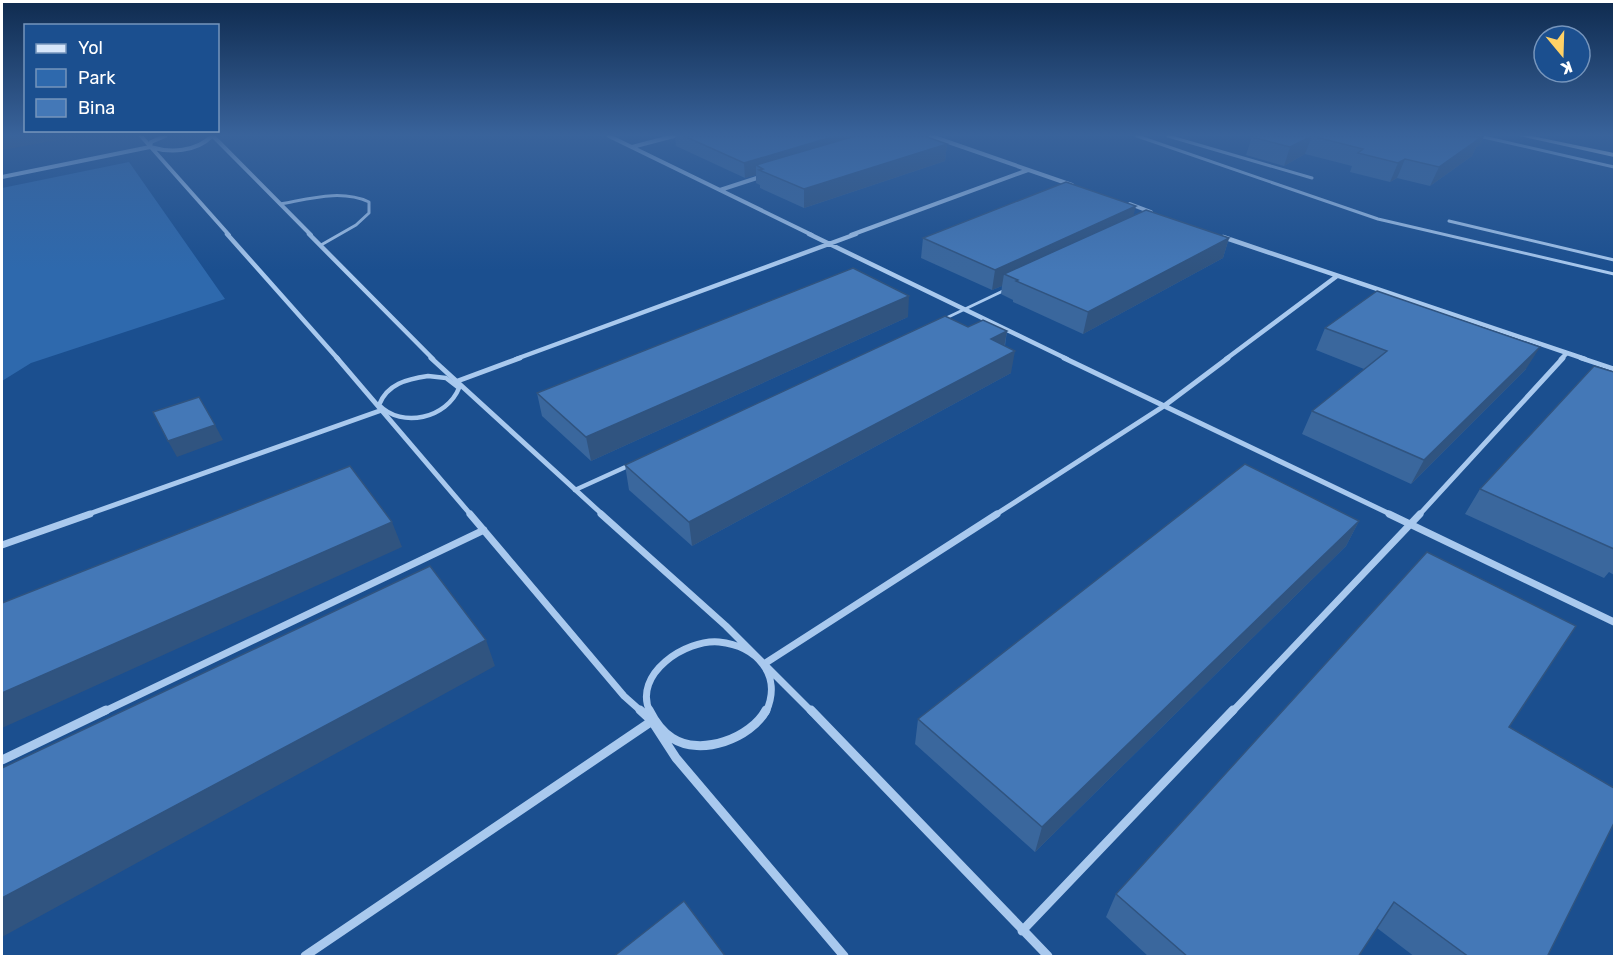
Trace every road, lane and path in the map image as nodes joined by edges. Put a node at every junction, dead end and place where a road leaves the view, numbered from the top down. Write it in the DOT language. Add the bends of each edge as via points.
graph roads {
  1 [pos="180,181"];
  2 [pos="257,181"];
  3 [pos="701,181"];
  4 [pos="749,181"];
  5 [pos="999,181"];
  6 [pos="1060,181"];
  7 [pos="1267,181"];
  8 [pos="1073,185"];
  9 [pos="720,190"];
  10 [pos="280,204"];
  11 [pos="1129,204"];
  12 [pos="1162,216"];
  13 [pos="1449,221"];
  14 [pos="1217,234"];
  15 [pos="828,242"];
  16 [pos="321,245"];
  17 [pos="1614,260"];
  18 [pos="1614,274"];
  19 [pos="1337,276"];
  20 [pos="1006,290"];
  21 [pos="965,309"];
  22 [pos="932,325"];
  23 [pos="1567,353"];
  24 [pos="1614,369"];
  25 [pos="455,382"];
  26 [pos="1164,406"];
  27 [pos="382,410"];
  28 [pos="640,460"];
  29 [pos="575,490"];
  30 [pos="1411,524"];
  31 [pos="484,530"];
  32 [pos="2,545"];
  33 [pos="1614,622"];
  34 [pos="764,664"];
  35 [pos="651,721"];
  36 [pos="2,760"];
  37 [pos="1022,931"];
  38 [pos="305,957"];
  39 [pos="844,957"];
  40 [pos="1048,957"];
  1 -- 27 [label="street"];
  2 -- 10 [label="street"];
  3 -- 9 [label="street"];
  4 -- 9 [label="street"];
  5 -- 15 [label="street"];
  6 -- 8 [label="street"];
  7 -- 18 [label="lane" via="1378,219"];
  9 -- 15 [label="street"];
  10 -- 16 [label="street"];
  10 -- 16 [label="lane" via="352,196 369,202 369,213 356,225"];
  11 -- 12 [label="street"];
  13 -- 17 [label="lane"];
  14 -- 19 [label="street"];
  15 -- 21 [label="street"];
  15 -- 25 [label="street"];
  16 -- 25 [label="street"];
  19 -- 23 [label="street"];
  19 -- 26 [label="street"];
  20 -- 21 [label="lane"];
  21 -- 22 [label="lane"];
  21 -- 26 [label="street"];
  23 -- 24 [label="street"];
  23 -- 30 [label="street"];
  25 -- 27 [label="lane" via="440,376 404,381 381,398"];
  25 -- 27 [label="lane" via="459,388 454,400 435,412 410,417"];
  25 -- 29 [label="street"];
  26 -- 30 [label="street"];
  26 -- 34 [label="street"];
  27 -- 31 [label="street"];
  27 -- 32 [label="street"];
  28 -- 29 [label="lane"];
  29 -- 34 [label="street"];
  30 -- 33 [label="street"];
  30 -- 37 [label="street"];
  31 -- 35 [label="street" via="624,696"];
  31 -- 36 [label="street"];
  34 -- 35 [label="street" via="752,653 727,644 698,644 680,650 652,674 646,689"];
  34 -- 35 [label="street" via="771,678 767,710 741,736 721,743 681,742 664,734"];
  34 -- 37 [label="street"];
  35 -- 38 [label="street"];
  35 -- 39 [label="street" via="676,758"];
  37 -- 40 [label="street"];
}
